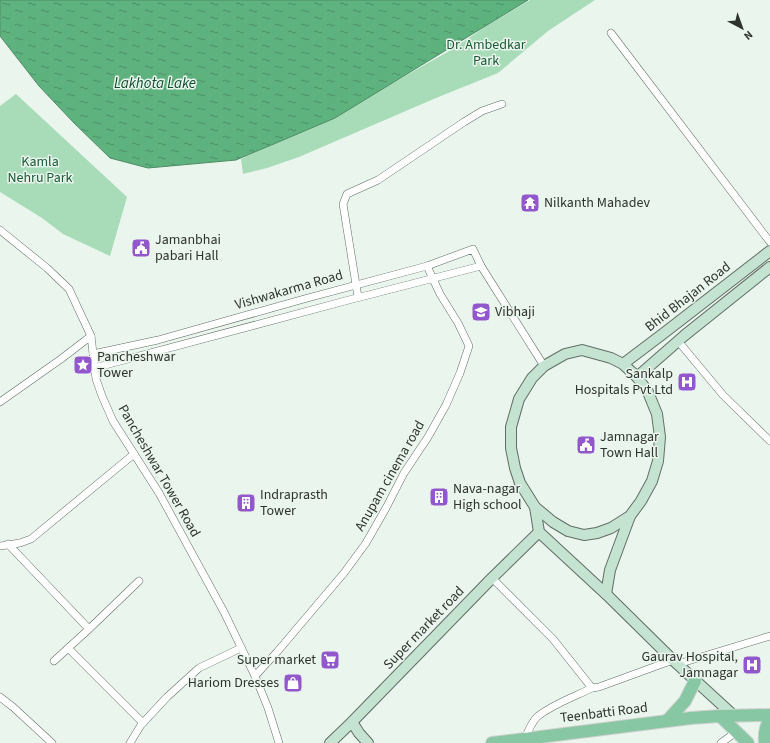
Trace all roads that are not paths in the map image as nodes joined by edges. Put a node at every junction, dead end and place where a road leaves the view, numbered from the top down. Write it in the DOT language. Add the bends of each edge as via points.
graph roads {
  1 [pos="611,33"];
  2 [pos="502,104"];
  3 [pos="0,230"];
  4 [pos="770,242"];
  5 [pos="770,251"];
  6 [pos="427,266"];
  7 [pos="481,266"];
  8 [pos="770,267"];
  9 [pos="433,278"];
  10 [pos="356,285"];
  11 [pos="358,297"];
  12 [pos="91,336"];
  13 [pos="678,341"];
  14 [pos="93,354"];
  15 [pos="623,364"];
  16 [pos="544,366"];
  17 [pos="94,368"];
  18 [pos="637,377"];
  19 [pos="0,402"];
  20 [pos="770,441"];
  21 [pos="134,454"];
  22 [pos="535,508"];
  23 [pos="630,516"];
  24 [pos="539,532"];
  25 [pos="4,545"];
  26 [pos="492,578"];
  27 [pos="139,581"];
  28 [pos="606,594"];
  29 [pos="89,629"];
  30 [pos="770,636"];
  31 [pos="68,648"];
  32 [pos="241,648"];
  33 [pos="54,661"];
  34 [pos="676,662"];
  35 [pos="254,676"];
  36 [pos="695,680"];
  37 [pos="592,688"];
  38 [pos="0,697"];
  39 [pos="770,715"];
  40 [pos="720,716"];
  41 [pos="733,716"];
  42 [pos="770,719"];
  43 [pos="667,721"];
  44 [pos="352,722"];
  45 [pos="143,723"];
  46 [pos="736,732"];
  47 [pos="518,741"];
  48 [pos="52,743"];
  49 [pos="130,743"];
  50 [pos="279,743"];
  51 [pos="330,743"];
  52 [pos="368,743"];
  53 [pos="492,743"];
  54 [pos="721,743"];
  55 [pos="748,743"];
  56 [pos="765,743"];
  1 -- 4 [label="street"];
  2 -- 10 [label="street" via="482,111 378,180 347,194 343,204"];
  3 -- 12 [label="street, Pancheshwar Tower Road" via="47,268 68,289"];
  5 -- 15 [label="main road, Bhid Bhajan Road"];
  6 -- 7 [label="street, Vishwakarma Road" via="473,250"];
  6 -- 9 [label="street, Anupam cinema road"];
  6 -- 10 [label="street, Vishwakarma Road"];
  7 -- 9 [label="street, Vishwakarma Road"];
  7 -- 16 [label="street, Vishwakarma Road"];
  8 -- 13 [label="main road, Bhid Bhajan Road"];
  9 -- 11 [label="street, Vishwakarma Road"];
  9 -- 35 [label="street, Anupam cinema road" via="469,346 446,405 404,473 366,543 344,573"];
  10 -- 11 [label="street"];
  10 -- 14 [label="street, Vishwakarma Road" via="158,340"];
  11 -- 17 [label="street, Vishwakarma Road"];
  12 -- 14 [label="street, Pancheshwar Tower Road"];
  12 -- 19 [label="street"];
  13 -- 18 [label="main road, Bhid Bhajan Road"];
  13 -- 20 [label="street" via="723,395"];
  14 -- 17 [label="street, Pancheshwar Tower Road"];
  15 -- 16 [label="main road" via="612,358 582,350 565,354"];
  15 -- 18 [label="main road"];
  16 -- 22 [label="main road" via="532,378 519,399 511,427 511,448 515,468 520,483"];
  17 -- 21 [label="street, Pancheshwar Tower Road" via="104,402"];
  18 -- 23 [label="main road" via="648,392 656,414 660,437 658,461 652,480"];
  21 -- 25 [label="street" via="31,539"];
  21 -- 32 [label="street, Pancheshwar Tower Road" via="159,493"];
  22 -- 23 [label="main road" via="568,531 584,535 587,532 597,533 611,528"];
  22 -- 24 [label="main road"];
  23 -- 28 [label="main road" via="610,570"];
  24 -- 26 [label="main road, Super market road"];
  24 -- 28 [label="main road"];
  25 -- 29 [label="street"];
  26 -- 37 [label="street" via="553,639"];
  26 -- 44 [label="main road, Super market road"];
  27 -- 29 [label="street"];
  28 -- 34 [label="main road"];
  29 -- 31 [label="street"];
  30 -- 34 [label="street"];
  31 -- 33 [label="street"];
  31 -- 45 [label="street"];
  32 -- 35 [label="street, Pancheshwar Tower Road"];
  32 -- 45 [label="street" via="199,668 167,696"];
  34 -- 36 [label="main road"];
  34 -- 37 [label="street"];
  35 -- 50 [label="street, Pancheshwar Tower Road"];
  36 -- 41 [label="main road"];
  36 -- 43 [label="main road" via="685,701"];
  37 -- 47 [label="street" via="550,708 537,718"];
  38 -- 48 [label="street"];
  39 -- 41 [label="main road, Teenbatti Road"];
  40 -- 41 [label="main road, Teenbatti Road"];
  40 -- 43 [label="main road, Teenbatti Road"];
  40 -- 46 [label="main road"];
  42 -- 56 [label="main road" via="764,734"];
  43 -- 47 [label="main road, Teenbatti Road"];
  44 -- 51 [label="main road, Super market road"];
  44 -- 52 [label="main road"];
  45 -- 49 [label="street"];
  46 -- 54 [label="street"];
  46 -- 55 [label="main road"];
  47 -- 53 [label="main road, Teenbatti Road"];
}
